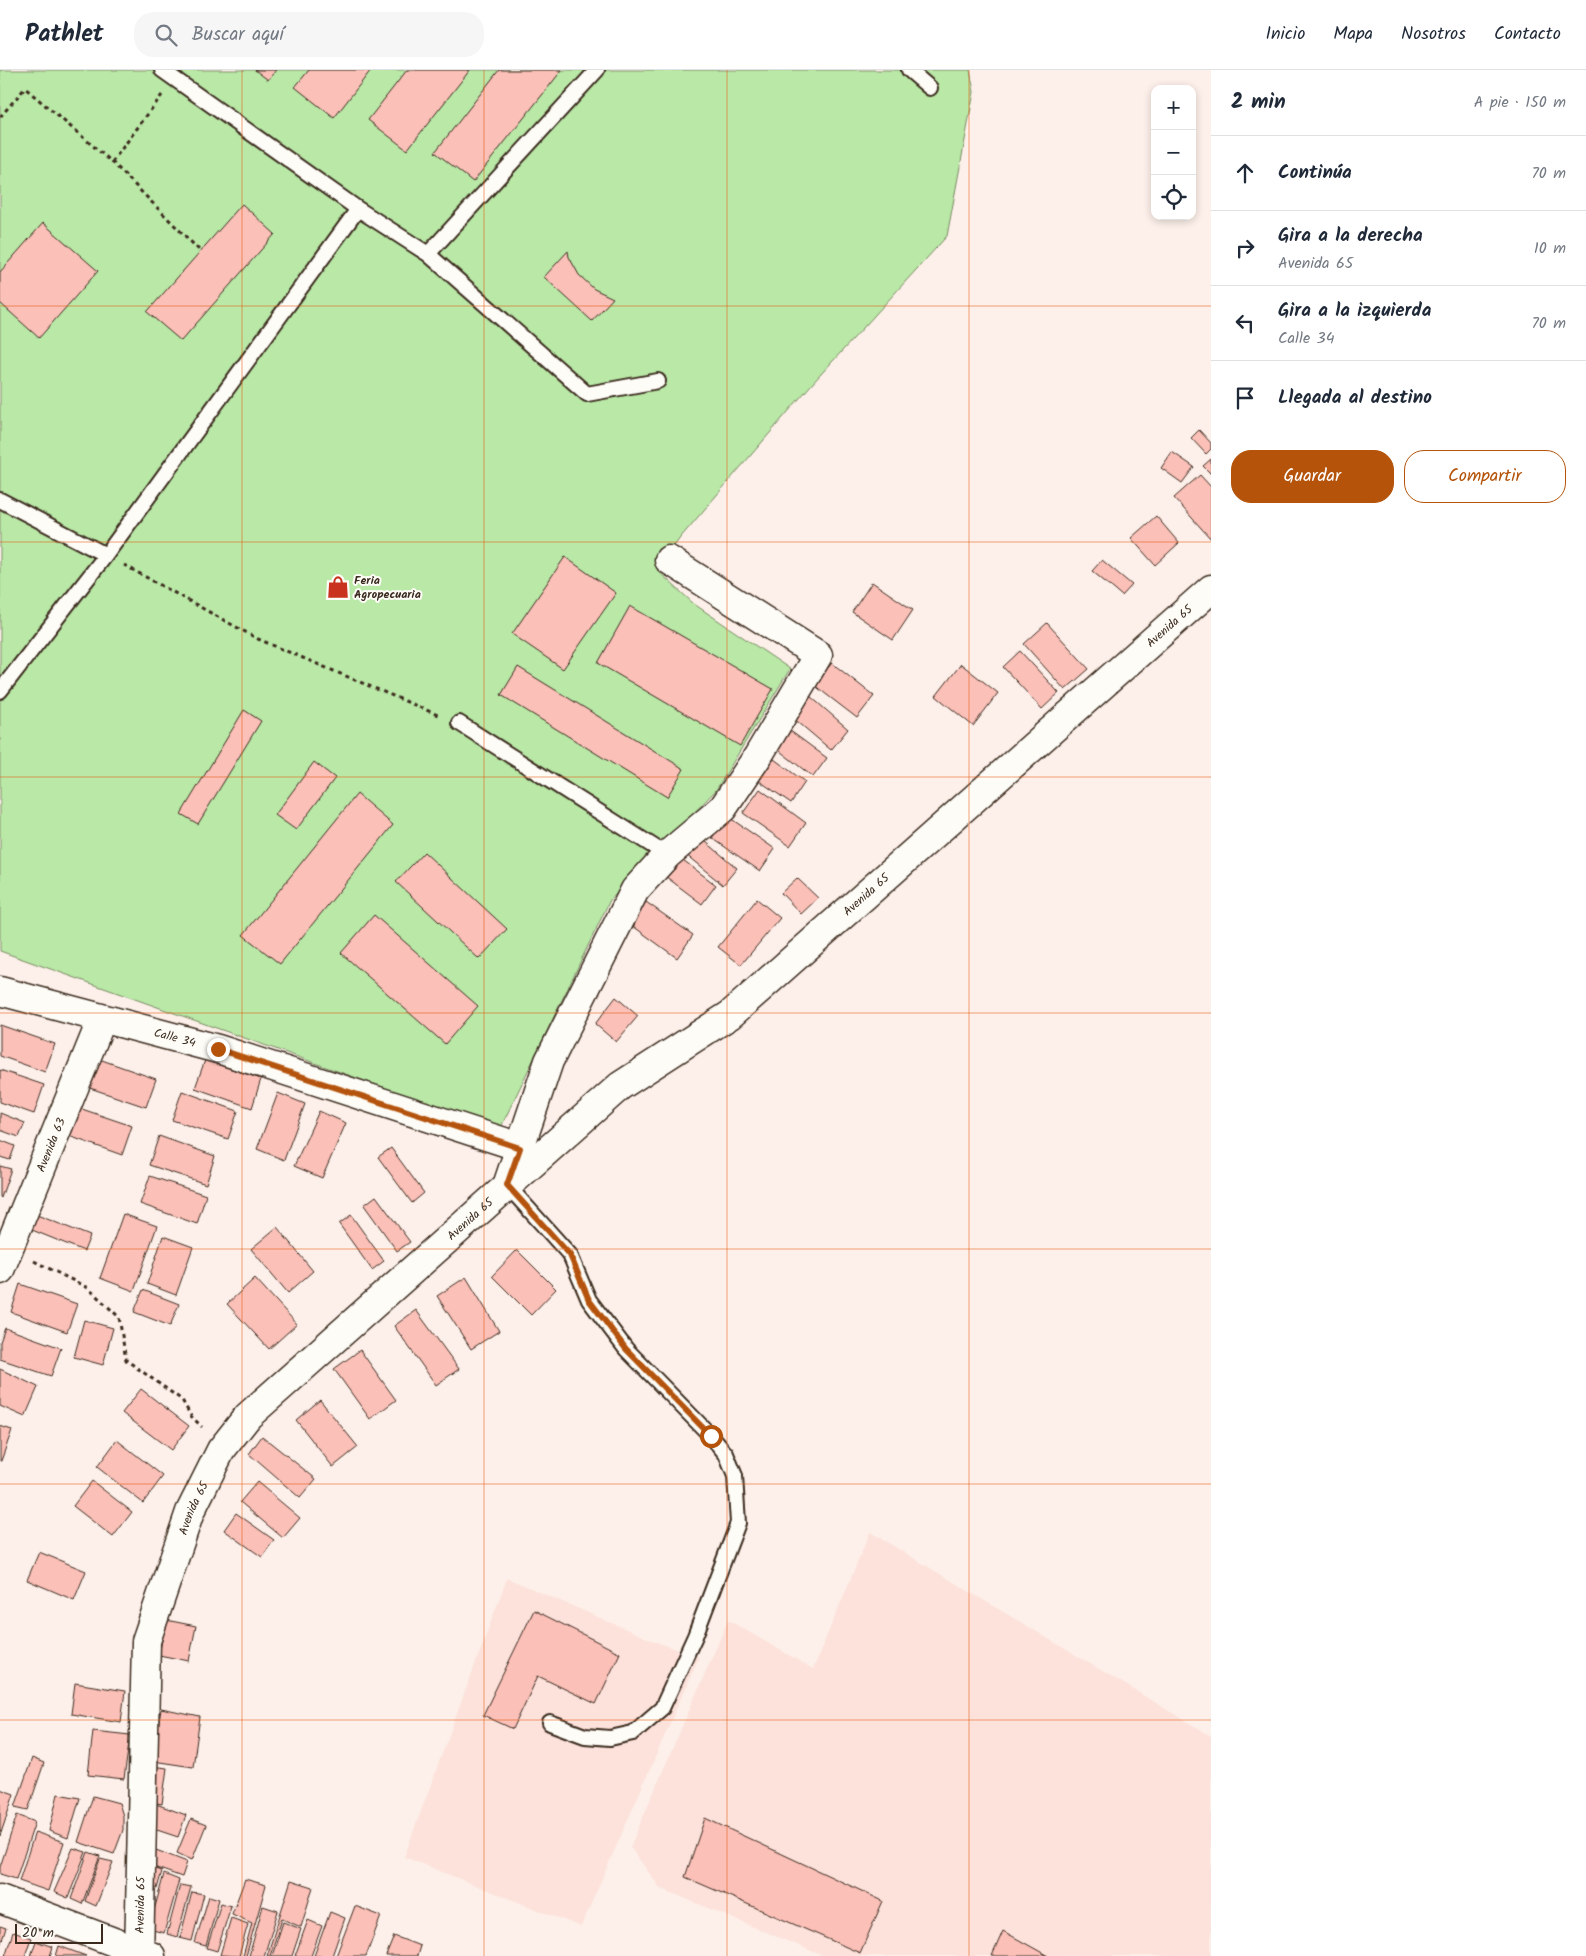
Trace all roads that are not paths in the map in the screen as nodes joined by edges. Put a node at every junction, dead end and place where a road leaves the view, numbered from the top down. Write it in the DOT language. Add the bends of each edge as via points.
graph roads {
  1 [pos="162,70"];
  2 [pos="597,70"];
  3 [pos="909,70"];
  4 [pos="930,88"];
  5 [pos="358,209"];
  6 [pos="428,254"];
  7 [pos="658,381"];
  8 [pos="0,500"];
  9 [pos="106,555"];
  10 [pos="669,560"];
  11 [pos="1211,589"];
  12 [pos="0,692"];
  13 [pos="459,723"];
  14 [pos="667,855"];
  15 [pos="0,991"];
  16 [pos="102,1019"];
  17 [pos="520,1148"];
  18 [pos="507,1185"];
  19 [pos="3,1260"];
  20 [pos="550,1724"];
  21 [pos="0,1899"];
  22 [pos="143,1955"];
  1 -- 5 [label="lane"];
  2 -- 6 [label="lane"];
  3 -- 4 [label="lane"];
  5 -- 6 [label="lane"];
  5 -- 9 [label="lane"];
  6 -- 7 [label="lane" via="587,394"];
  8 -- 9 [label="lane"];
  9 -- 12 [label="lane"];
  10 -- 14 [label="street, Avenida 65" via="818,655 723,808"];
  11 -- 18 [label="street, Avenida 65" via="730,1015 620,1086"];
  13 -- 14 [label="lane"];
  14 -- 17 [label="street, Avenida 65" via="630,898 549,1061"];
  15 -- 16 [label="street, Calle 34"];
  16 -- 17 [label="street, Calle 34" via="218,1049"];
  16 -- 19 [label="street, Avenida 63"];
  17 -- 18 [label="street, Avenida 65"];
  18 -- 20 [label="lane" via="570,1255 589,1300 626,1349 711,1436 726,1454 736,1476 738,1523 695,1636 662,1708 633,1733 610,1738 585,1736"];
  18 -- 22 [label="street, Avenida 65" via="248,1416 221,1450 190,1512 146,1641"];
  21 -- 22 [label="street"];
}
